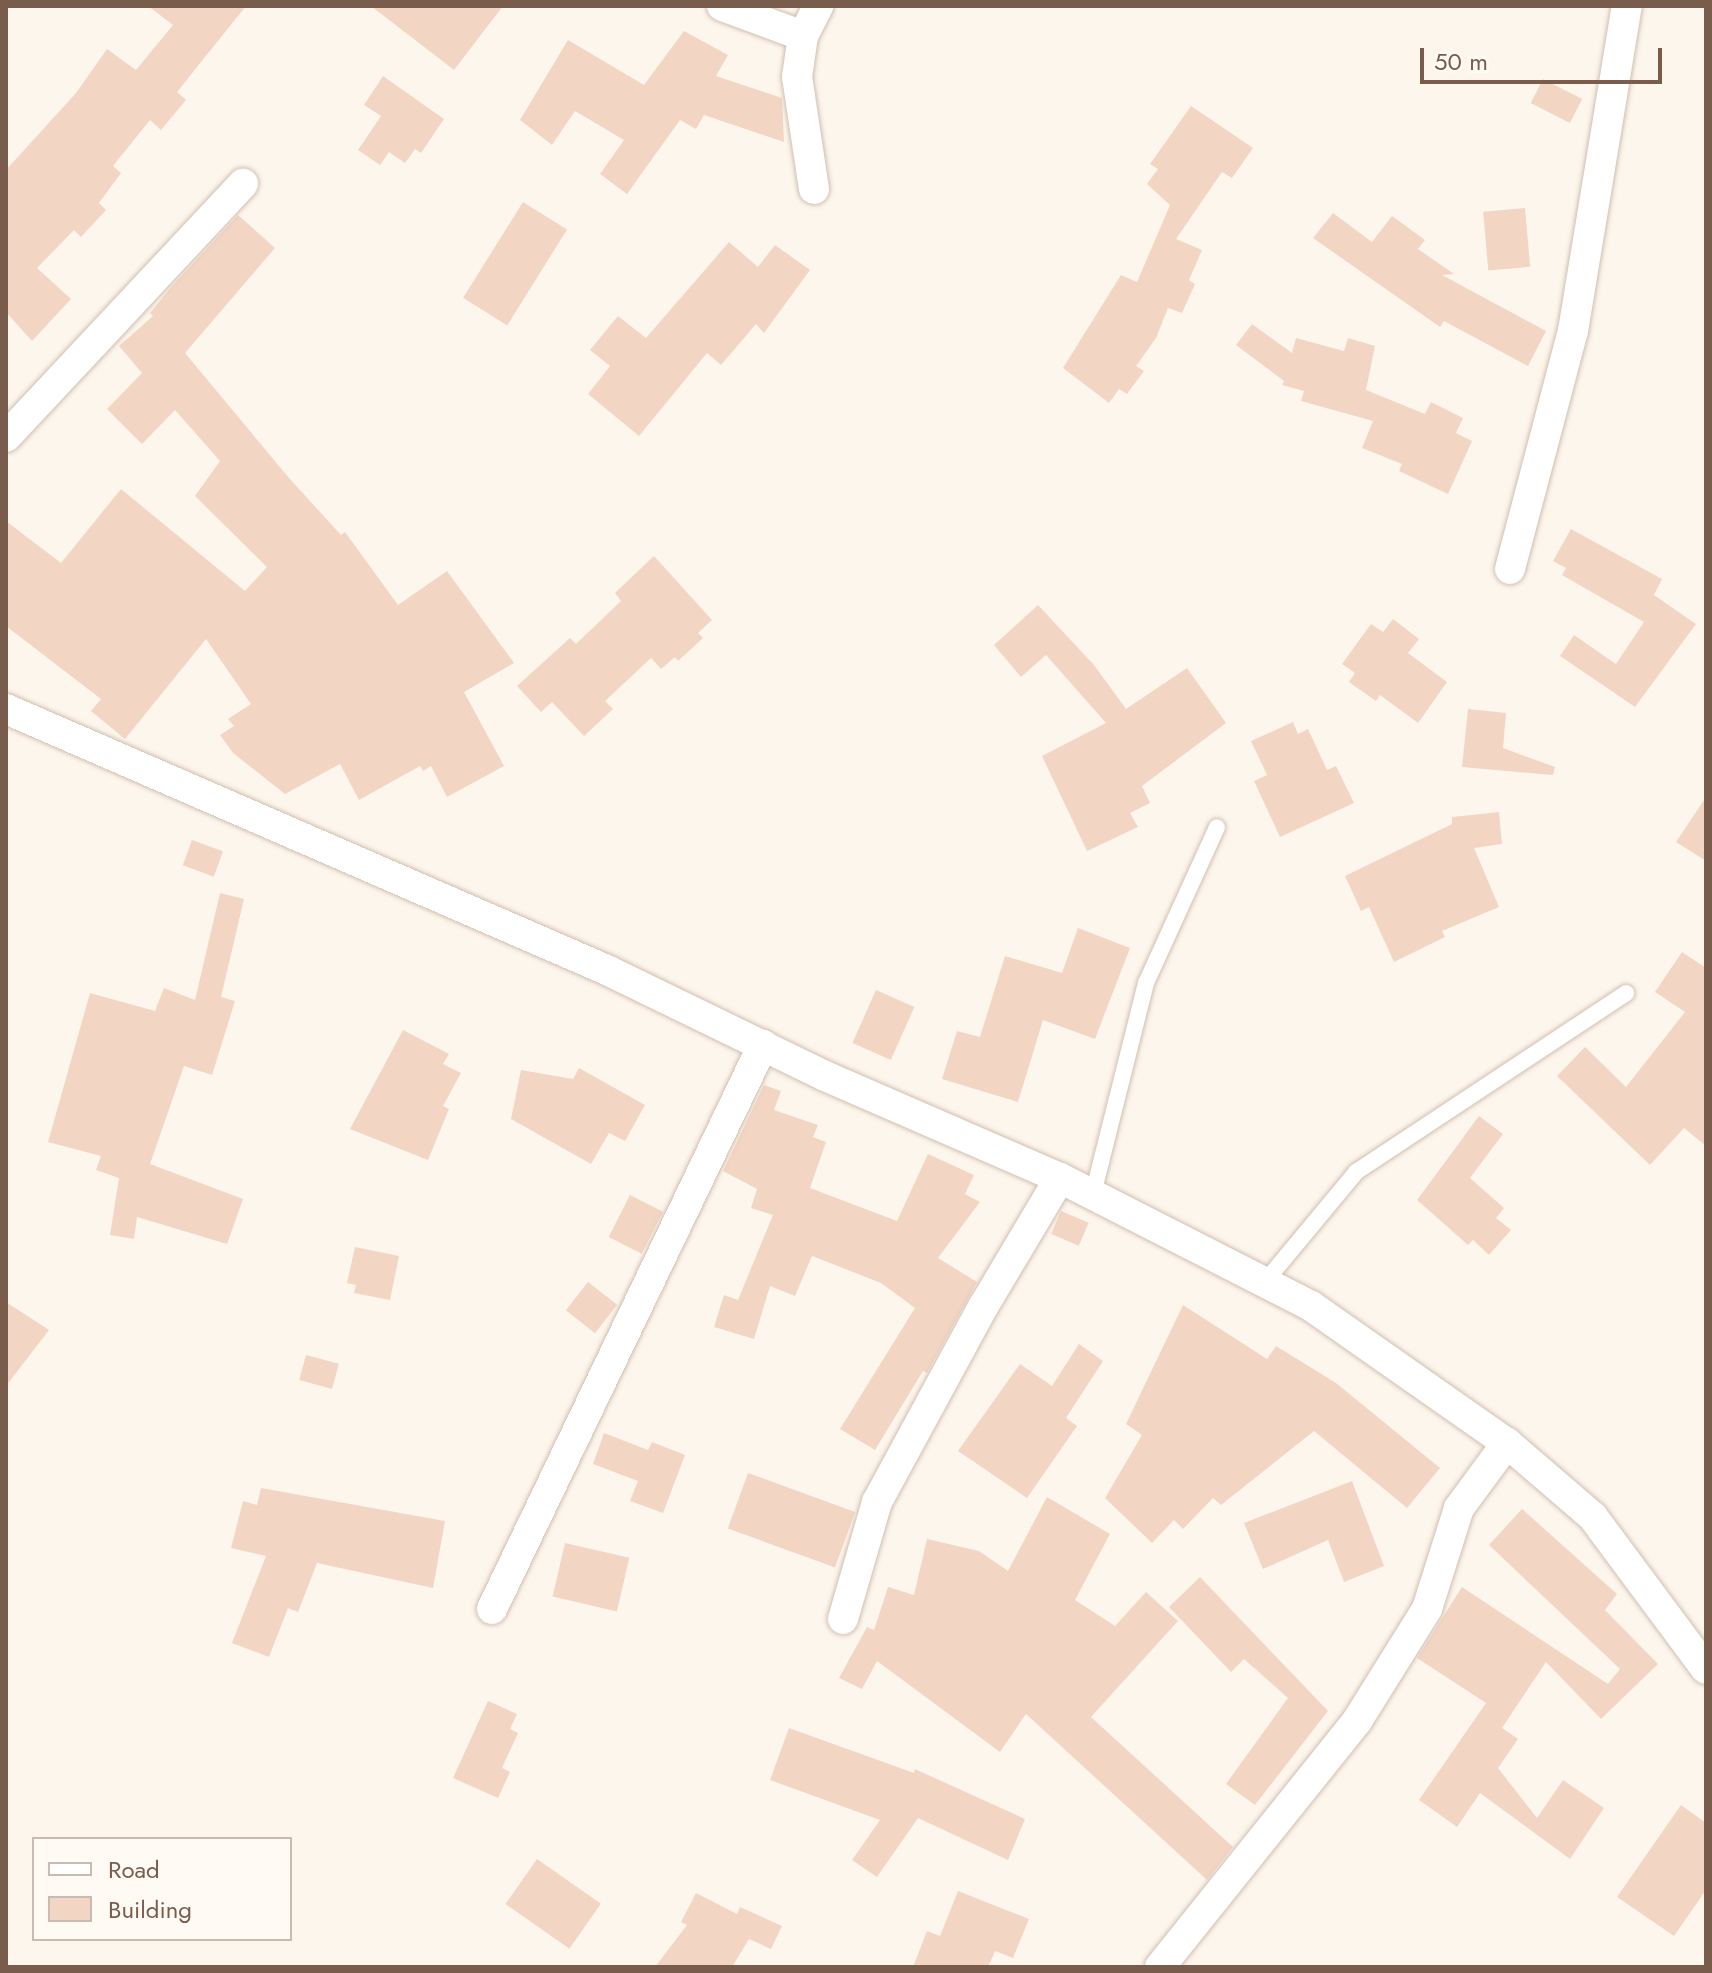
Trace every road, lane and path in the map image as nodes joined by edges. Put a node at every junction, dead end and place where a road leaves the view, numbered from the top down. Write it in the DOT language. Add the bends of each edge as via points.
graph roads {
  1 [pos="722,6"];
  2 [pos="818,6"];
  3 [pos="1627,6"];
  4 [pos="803,36"];
  5 [pos="243,184"];
  6 [pos="814,189"];
  7 [pos="6,437"];
  8 [pos="1510,569"];
  9 [pos="6,709"];
  10 [pos="1217,827"];
  11 [pos="1626,993"];
  12 [pos="763,1045"];
  13 [pos="1060,1178"];
  14 [pos="1093,1194"];
  15 [pos="1264,1283"];
  16 [pos="1507,1443"];
  17 [pos="492,1609"];
  18 [pos="843,1619"];
  19 [pos="1706,1669"];
  20 [pos="1160,1967"];
  1 -- 4 [label="street"];
  2 -- 4 [label="street"];
  3 -- 8 [label="street" via="1573,331"];
  4 -- 6 [label="street" via="797,77"];
  5 -- 7 [label="street"];
  9 -- 12 [label="street" via="609,971"];
  10 -- 14 [label="lane" via="1146,983"];
  11 -- 15 [label="lane" via="1356,1172"];
  12 -- 13 [label="street"];
  12 -- 17 [label="street"];
  13 -- 14 [label="street"];
  13 -- 18 [label="street" via="883,1489"];
  14 -- 15 [label="street"];
  15 -- 16 [label="street" via="1311,1306"];
  16 -- 19 [label="street" via="1593,1517"];
  16 -- 20 [label="street" via="1459,1508 1427,1609 1357,1721"];
}
